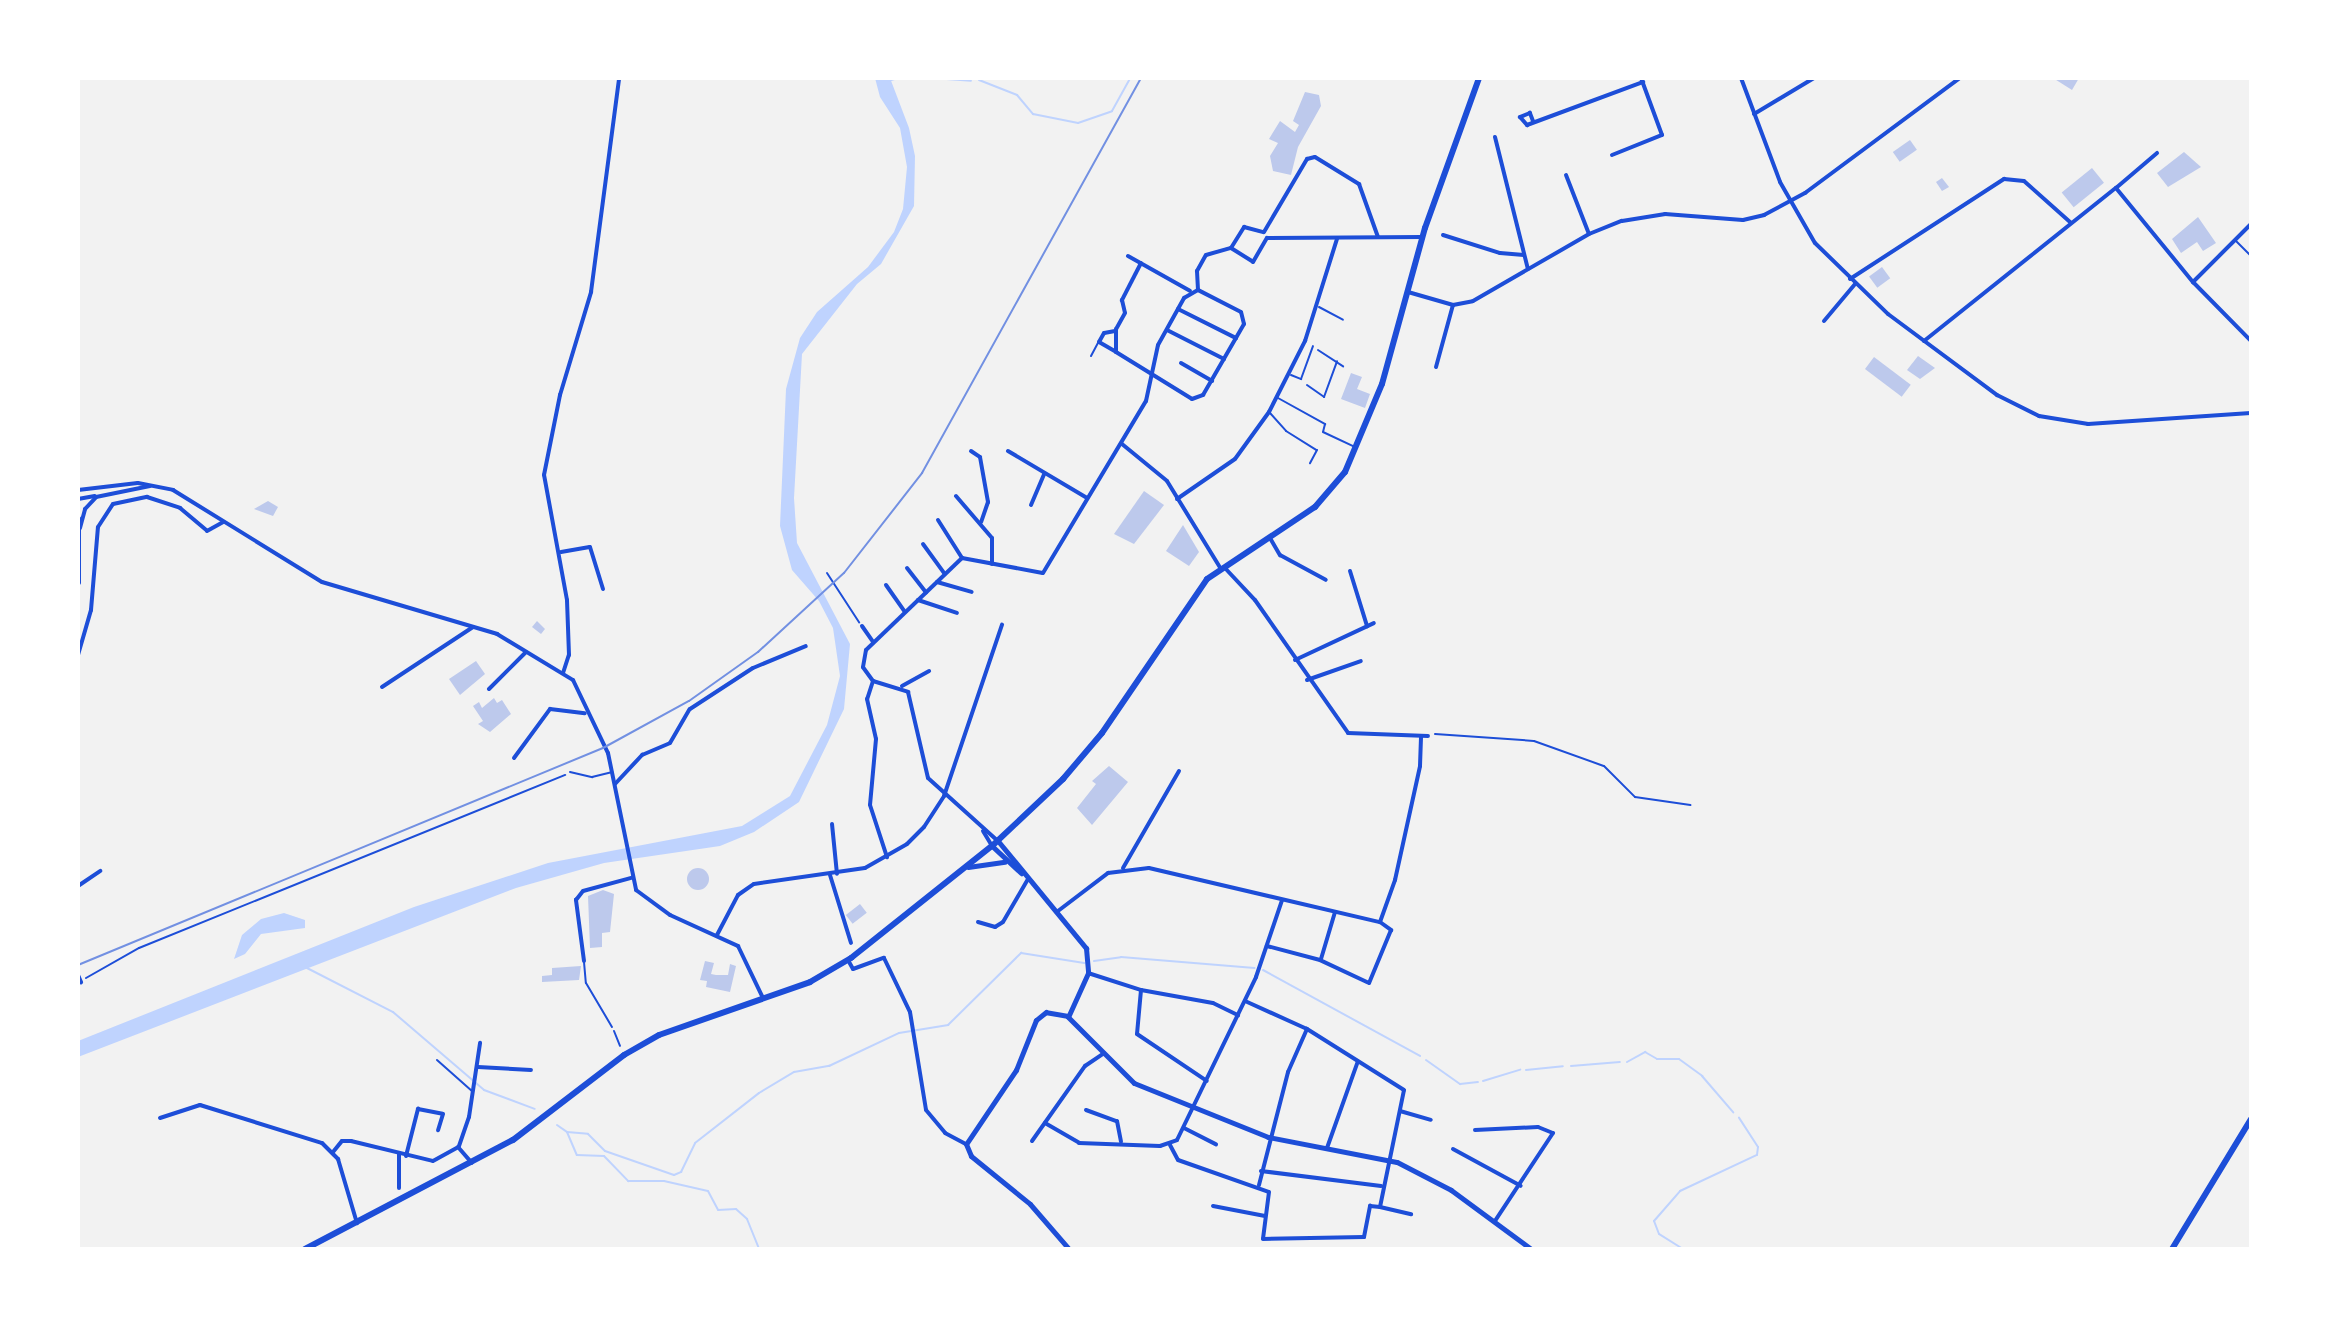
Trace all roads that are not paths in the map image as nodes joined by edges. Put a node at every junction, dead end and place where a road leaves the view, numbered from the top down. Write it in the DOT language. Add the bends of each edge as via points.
graph roads {
  1 [pos="619,78"];
  2 [pos="1479,78"];
  3 [pos="1741,78"];
  4 [pos="1814,78"];
  5 [pos="1960,78"];
  6 [pos="1642,80"];
  7 [pos="1753,114"];
  8 [pos="1533,121"];
  9 [pos="1495,137"];
  10 [pos="2157,153"];
  11 [pos="1612,155"];
  12 [pos="1566,175"];
  13 [pos="2116,188"];
  14 [pos="1790,202"];
  15 [pos="2070,222"];
  16 [pos="2251,224"];
  17 [pos="1589,234"];
  18 [pos="1265,235"];
  19 [pos="1443,235"];
  20 [pos="1378,237"];
  21 [pos="1422,237"];
  22 [pos="1337,239"];
  23 [pos="2235,240"];
  24 [pos="1231,248"];
  25 [pos="1524,255"];
  26 [pos="1128,256"];
  27 [pos="2251,256"];
  28 [pos="1141,263"];
  29 [pos="1528,269"];
  30 [pos="1849,280"];
  31 [pos="2193,282"];
  32 [pos="1855,284"];
  33 [pos="1198,290"];
  34 [pos="1190,291"];
  35 [pos="1408,292"];
  36 [pos="1453,305"];
  37 [pos="1318,306"];
  38 [pos="1178,309"];
  39 [pos="1343,320"];
  40 [pos="1824,321"];
  41 [pos="1167,330"];
  42 [pos="1116,331"];
  43 [pos="1236,338"];
  44 [pos="1924,341"];
  45 [pos="2251,341"];
  46 [pos="1099,342"];
  47 [pos="1313,346"];
  48 [pos="1116,352"];
  49 [pos="1091,356"];
  50 [pos="1224,359"];
  51 [pos="1181,363"];
  52 [pos="1436,367"];
  53 [pos="1151,373"];
  54 [pos="1289,375"];
  55 [pos="1301,379"];
  56 [pos="1212,381"];
  57 [pos="1307,385"];
  58 [pos="1277,397"];
  59 [pos="1269,412"];
  60 [pos="2251,413"];
  61 [pos="1121,444"];
  62 [pos="1357,448"];
  63 [pos="971,451"];
  64 [pos="1008,451"];
  65 [pos="1310,463"];
  66 [pos="1044,474"];
  67 [pos="152,485"];
  68 [pos="78,490"];
  69 [pos="103,495"];
  70 [pos="956,496"];
  71 [pos="1087,498"];
  72 [pos="78,499"];
  73 [pos="1177,499"];
  74 [pos="1031,505"];
  75 [pos="78,518"];
  76 [pos="938,520"];
  77 [pos="223,522"];
  78 [pos="981,522"];
  79 [pos="79,529"];
  80 [pos="1270,538"];
  81 [pos="923,544"];
  82 [pos="561,552"];
  83 [pos="962,558"];
  84 [pos="992,564"];
  85 [pos="907,568"];
  86 [pos="1222,568"];
  87 [pos="1350,571"];
  88 [pos="944,573"];
  89 [pos="1326,580"];
  90 [pos="78,582"];
  91 [pos="937,582"];
  92 [pos="886,585"];
  93 [pos="603,589"];
  94 [pos="926,592"];
  95 [pos="972,592"];
  96 [pos="918,600"];
  97 [pos="904,611"];
  98 [pos="957,613"];
  99 [pos="1374,623"];
  100 [pos="1002,625"];
  101 [pos="862,626"];
  102 [pos="1367,626"];
  103 [pos="473,627"];
  104 [pos="873,642"];
  105 [pos="806,646"];
  106 [pos="526,652"];
  107 [pos="78,655"];
  108 [pos="1295,660"];
  109 [pos="1361,661"];
  110 [pos="929,671"];
  111 [pos="563,673"];
  112 [pos="1307,680"];
  113 [pos="873,681"];
  114 [pos="902,686"];
  115 [pos="382,687"];
  116 [pos="489,689"];
  117 [pos="585,713"];
  118 [pos="1421,736"];
  119 [pos="1428,736"];
  120 [pos="514,758"];
  121 [pos="1179,771"];
  122 [pos="570,772"];
  123 [pos="613,772"];
  124 [pos="615,784"];
  125 [pos="944,796"];
  126 [pos="832,824"];
  127 [pos="995,843"];
  128 [pos="887,857"];
  129 [pos="1007,863"];
  130 [pos="967,867"];
  131 [pos="1123,868"];
  132 [pos="100,871"];
  133 [pos="837,874"];
  134 [pos="830,875"];
  135 [pos="630,876"];
  136 [pos="1026,877"];
  137 [pos="78,886"];
  138 [pos="1282,900"];
  139 [pos="1058,911"];
  140 [pos="1335,912"];
  141 [pos="978,922"];
  142 [pos="1380,922"];
  143 [pos="717,935"];
  144 [pos="851,943"];
  145 [pos="1267,946"];
  146 [pos="848,960"];
  147 [pos="1320,960"];
  148 [pos="584,961"];
  149 [pos="1088,973"];
  150 [pos="78,975"];
  151 [pos="81,982"];
  152 [pos="1141,990"];
  153 [pos="763,999"];
  154 [pos="1245,1001"];
  155 [pos="1238,1015"];
  156 [pos="1068,1016"];
  157 [pos="612,1027"];
  158 [pos="1307,1029"];
  159 [pos="480,1043"];
  160 [pos="1104,1053"];
  161 [pos="437,1060"];
  162 [pos="1358,1061"];
  163 [pos="478,1067"];
  164 [pos="531,1070"];
  165 [pos="1207,1081"];
  166 [pos="473,1090"];
  167 [pos="1086,1110"];
  168 [pos="1192,1110"];
  169 [pos="1400,1111"];
  170 [pos="160,1118"];
  171 [pos="2251,1119"];
  172 [pos="1431,1120"];
  173 [pos="1045,1123"];
  174 [pos="1184,1128"];
  175 [pos="438,1130"];
  176 [pos="1475,1130"];
  177 [pos="1268,1137"];
  178 [pos="1032,1141"];
  179 [pos="1121,1142"];
  180 [pos="966,1144"];
  181 [pos="1216,1144"];
  182 [pos="1170,1145"];
  183 [pos="458,1147"];
  184 [pos="1327,1148"];
  185 [pos="1453,1149"];
  186 [pos="333,1152"];
  187 [pos="399,1154"];
  188 [pos="406,1156"];
  189 [pos="1387,1158"];
  190 [pos="472,1163"];
  191 [pos="1261,1171"];
  192 [pos="1259,1185"];
  193 [pos="1381,1186"];
  194 [pos="1521,1186"];
  195 [pos="399,1188"];
  196 [pos="1213,1206"];
  197 [pos="1380,1207"];
  198 [pos="1411,1214"];
  199 [pos="1265,1216"];
  200 [pos="1495,1221"];
  201 [pos="357,1223"];
  202 [pos="305,1249"];
  203 [pos="1069,1249"];
  204 [pos="1531,1249"];
  205 [pos="2172,1249"];
  1 -- 82 [label="street" via="591,292 544,475 546,503"];
  2 -- 21 [label="main road"];
  3 -- 7 [label="street"];
  4 -- 7 [label="street"];
  5 -- 14 [label="street"];
  6 -- 8 [label="street"];
  6 -- 11 [label="street" via="1662,135"];
  7 -- 14 [label="street"];
  9 -- 25 [label="street"];
  10 -- 13 [label="street"];
  12 -- 17 [label="street"];
  13 -- 15 [label="street"];
  13 -- 31 [label="street"];
  14 -- 17 [label="street" via="1743,220 1665,214"];
  14 -- 30 [label="street" via="1815,243"];
  15 -- 30 [label="street" via="2024,181 2004,179"];
  15 -- 44 [label="street"];
  16 -- 23 [label="street"];
  17 -- 29 [label="street"];
  18 -- 20 [label="street" via="1307,159 1315,157 1359,184"];
  18 -- 22 [label="street"];
  18 -- 24 [label="street" via="1244,227"];
  18 -- 24 [label="street" via="1253,262"];
  19 -- 25 [label="street"];
  20 -- 21 [label="street"];
  20 -- 22 [label="street"];
  21 -- 35 [label="main road"];
  22 -- 37 [label="street"];
  23 -- 27 [label="lane"];
  23 -- 31 [label="street"];
  24 -- 33 [label="street" via="1206,255 1197,271"];
  25 -- 29 [label="street"];
  26 -- 28 [label="street"];
  28 -- 34 [label="street"];
  28 -- 42 [label="street" via="1122,300 1125,313"];
  29 -- 36 [label="street" via="1473,301"];
  30 -- 32 [label="street"];
  31 -- 45 [label="street"];
  32 -- 40 [label="street"];
  32 -- 44 [label="street"];
  33 -- 34 [label="street"];
  33 -- 43 [label="street" via="1241,312 1244,324"];
  34 -- 38 [label="street"];
  35 -- 36 [label="street"];
  35 -- 62 [label="main road"];
  36 -- 52 [label="street"];
  37 -- 39 [label="lane"];
  37 -- 54 [label="street"];
  38 -- 41 [label="street"];
  38 -- 43 [label="street"];
  41 -- 50 [label="street"];
  41 -- 53 [label="street"];
  42 -- 46 [label="street" via="1104,333"];
  42 -- 48 [label="street"];
  43 -- 50 [label="street"];
  44 -- 60 [label="street" via="2011,403 2060,421 2108,425"];
  46 -- 48 [label="street"];
  46 -- 49 [label="lane"];
  47 -- 55 [label="lane"];
  48 -- 53 [label="street"];
  50 -- 56 [label="street"];
  51 -- 56 [label="street"];
  53 -- 56 [label="street" via="1192,399 1203,395"];
  53 -- 61 [label="street" via="1146,401"];
  54 -- 55 [label="lane"];
  54 -- 58 [label="street"];
  55 -- 57 [label="lane"];
  58 -- 59 [label="street"];
  58 -- 62 [label="lane" via="1325,424 1323,432"];
  59 -- 65 [label="lane" via="1286,431 1317,450"];
  59 -- 73 [label="street" via="1235,459"];
  61 -- 71 [label="street"];
  61 -- 73 [label="street" via="1154,467"];
  62 -- 80 [label="main road" via="1327,497"];
  63 -- 78 [label="street" via="980,457 988,502"];
  64 -- 66 [label="street"];
  66 -- 71 [label="street"];
  66 -- 74 [label="street"];
  67 -- 68 [label="street"];
  67 -- 69 [label="street"];
  67 -- 77 [label="street" via="182,494"];
  69 -- 72 [label="street"];
  69 -- 79 [label="street" via="85,509"];
  70 -- 78 [label="street"];
  71 -- 84 [label="street" via="1043,573"];
  73 -- 86 [label="street"];
  75 -- 79 [label="street"];
  76 -- 83 [label="street"];
  77 -- 103 [label="street" via="322,582"];
  77 -- 107 [label="street" via="207,531 180,508 147,497 113,504 98,527 91,610"];
  78 -- 84 [label="street" via="992,538"];
  79 -- 90 [label="street"];
  80 -- 86 [label="main road"];
  80 -- 89 [label="street" via="1280,555"];
  81 -- 88 [label="street"];
  82 -- 93 [label="street" via="590,547"];
  82 -- 111 [label="street" via="569,635"];
  83 -- 84 [label="street"];
  83 -- 88 [label="street"];
  85 -- 94 [label="street"];
  86 -- 108 [label="street" via="1255,600"];
  86 -- 127 [label="main road" via="1178,614 1102,733 1063,779"];
  87 -- 102 [label="street"];
  88 -- 91 [label="street"];
  91 -- 94 [label="street"];
  91 -- 95 [label="street"];
  92 -- 97 [label="street"];
  94 -- 96 [label="street"];
  96 -- 97 [label="street"];
  96 -- 98 [label="street"];
  97 -- 104 [label="street"];
  99 -- 102 [label="street"];
  100 -- 125 [label="street"];
  101 -- 104 [label="street"];
  102 -- 108 [label="street"];
  103 -- 106 [label="street" via="515,641"];
  103 -- 115 [label="street"];
  104 -- 113 [label="street" via="863,667"];
  105 -- 124 [label="street" via="753,668 690,709 670,743 642,755"];
  106 -- 111 [label="street"];
  106 -- 116 [label="street"];
  108 -- 112 [label="street"];
  109 -- 112 [label="street"];
  110 -- 114 [label="street"];
  111 -- 117 [label="street" via="579,690"];
  112 -- 118 [label="street" via="1348,733"];
  113 -- 114 [label="street"];
  113 -- 128 [label="street" via="867,688 876,739 870,805"];
  114 -- 125 [label="street" via="914,706 923,767"];
  117 -- 120 [label="street" via="550,709"];
  117 -- 123 [label="street" via="606,747"];
  118 -- 119 [label="street"];
  118 -- 142 [label="street" via="1420,766 1395,880"];
  121 -- 131 [label="street"];
  122 -- 123 [label="lane" via="592,777"];
  123 -- 124 [label="street"];
  124 -- 135 [label="street"];
  125 -- 127 [label="street"];
  125 -- 128 [label="street" via="924,827"];
  126 -- 133 [label="street"];
  127 -- 129 [label="street"];
  127 -- 130 [label="main road"];
  127 -- 136 [label="street"];
  128 -- 133 [label="street"];
  129 -- 130 [label="street"];
  129 -- 136 [label="street"];
  130 -- 146 [label="main road"];
  131 -- 138 [label="street" via="1149,868"];
  131 -- 139 [label="street" via="1108,873"];
  132 -- 137 [label="street"];
  133 -- 134 [label="street"];
  134 -- 143 [label="street" via="754,884 738,895"];
  134 -- 144 [label="street"];
  135 -- 143 [label="street" via="652,905"];
  135 -- 148 [label="street" via="583,891 576,900"];
  136 -- 139 [label="street"];
  136 -- 141 [label="street" via="1003,922 995,927"];
  138 -- 140 [label="street"];
  138 -- 145 [label="street"];
  139 -- 149 [label="street" via="1086,948"];
  140 -- 142 [label="street"];
  140 -- 147 [label="street"];
  142 -- 147 [label="street" via="1391,930 1369,983"];
  143 -- 153 [label="street" via="746,955"];
  145 -- 147 [label="street"];
  145 -- 154 [label="street"];
  146 -- 153 [label="main road" via="810,982"];
  146 -- 180 [label="street" via="853,969 884,958 914,1024 918,1083 926,1110 945,1133"];
  148 -- 157 [label="lane" via="586,983"];
  149 -- 152 [label="street"];
  149 -- 156 [label="street"];
  150 -- 151 [label="street"];
  152 -- 155 [label="street" via="1188,997"];
  152 -- 165 [label="street" via="1137,1034"];
  153 -- 190 [label="main road" via="659,1035 624,1055 513,1140"];
  154 -- 155 [label="street"];
  154 -- 158 [label="street"];
  155 -- 165 [label="street"];
  156 -- 160 [label="street"];
  156 -- 180 [label="street" via="1046,1012 1036,1020 1016,1070"];
  158 -- 162 [label="street"];
  158 -- 177 [label="street"];
  159 -- 163 [label="street"];
  160 -- 168 [label="street" via="1143,1089"];
  160 -- 173 [label="street" via="1085,1066"];
  161 -- 166 [label="lane"];
  162 -- 169 [label="street" via="1404,1090"];
  162 -- 184 [label="street"];
  163 -- 164 [label="street"];
  163 -- 166 [label="street"];
  165 -- 168 [label="street"];
  166 -- 183 [label="street"];
  167 -- 179 [label="street" via="1117,1121"];
  168 -- 174 [label="street"];
  168 -- 177 [label="street"];
  169 -- 172 [label="street"];
  169 -- 189 [label="street"];
  170 -- 186 [label="street" via="200,1105 322,1143"];
  171 -- 205 [label="main road"];
  173 -- 178 [label="street"];
  173 -- 179 [label="street" via="1079,1143"];
  174 -- 181 [label="street"];
  174 -- 182 [label="street"];
  175 -- 188 [label="street" via="443,1114 418,1109"];
  176 -- 194 [label="street" via="1538,1127 1553,1133"];
  177 -- 184 [label="street"];
  177 -- 191 [label="street"];
  179 -- 182 [label="street"];
  180 -- 203 [label="street" via="971,1156 1030,1204"];
  182 -- 192 [label="street" via="1187,1164 1225,1180"];
  183 -- 188 [label="street" via="433,1161"];
  183 -- 190 [label="street"];
  184 -- 189 [label="street"];
  185 -- 194 [label="street"];
  186 -- 187 [label="street" via="342,1141"];
  186 -- 201 [label="street"];
  187 -- 188 [label="street"];
  187 -- 195 [label="street"];
  189 -- 193 [label="street"];
  189 -- 200 [label="street" via="1434,1180"];
  190 -- 201 [label="main road"];
  191 -- 192 [label="street"];
  191 -- 193 [label="street"];
  192 -- 199 [label="street" via="1269,1192"];
  193 -- 197 [label="street"];
  194 -- 200 [label="street"];
  196 -- 199 [label="street"];
  197 -- 198 [label="street"];
  197 -- 199 [label="street" via="1370,1206 1364,1237 1263,1239"];
  200 -- 204 [label="street"];
  201 -- 202 [label="main road"];
}
